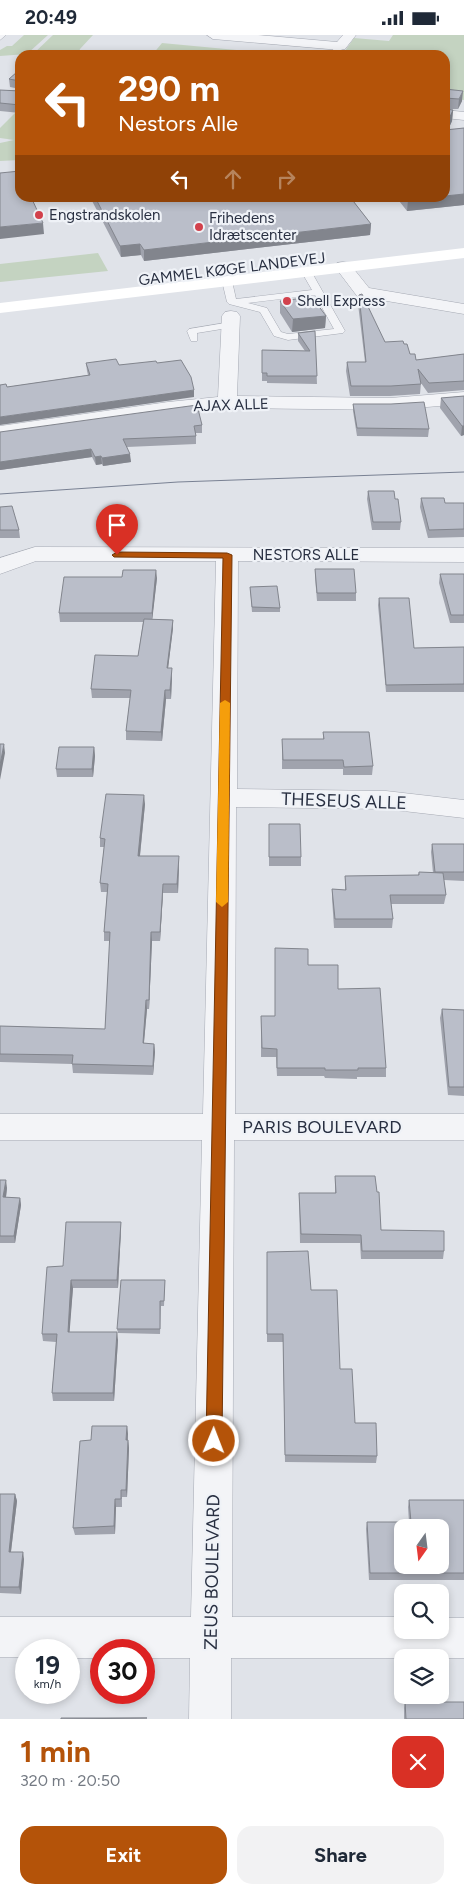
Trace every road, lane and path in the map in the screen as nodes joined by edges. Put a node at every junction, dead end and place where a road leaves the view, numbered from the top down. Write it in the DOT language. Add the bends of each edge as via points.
graph roads {
  1 [pos="3,35"];
  2 [pos="213,35"];
  3 [pos="350,35"];
  4 [pos="0,38"];
  5 [pos="337,50"];
  6 [pos="450,114"];
  7 [pos="464,115"];
  8 [pos="464,242"];
  9 [pos="464,253"];
  10 [pos="343,267"];
  11 [pos="306,271"];
  12 [pos="227,281"];
  13 [pos="318,292"];
  14 [pos="0,296"];
  15 [pos="0,308"];
  16 [pos="464,309"];
  17 [pos="231,314"];
  18 [pos="194,339"];
  19 [pos="464,398"];
  20 [pos="227,403"];
  21 [pos="0,431"];
  22 [pos="227,555"];
  23 [pos="464,555"];
  24 [pos="0,567"];
  25 [pos="224,798"];
  26 [pos="464,809"];
  27 [pos="0,1127"];
  28 [pos="219,1127"];
  29 [pos="464,1127"];
  30 [pos="0,1637"];
  31 [pos="211,1637"];
  32 [pos="464,1638"];
  33 [pos="210,1719"];
  1 -- 4 [label="lane"];
  2 -- 5 [label="street"];
  3 -- 5 [label="street"];
  6 -- 7 [label="street"];
  8 -- 14 [label="main road, GAMMEL KØGE LANDEVEJ"];
  9 -- 10 [label="main road, GAMMEL KØGE LANDEVEJ"];
  10 -- 11 [label="main road, GAMMEL KØGE LANDEVEJ"];
  10 -- 16 [label="street, GAMMEL KØGE LANDEVEJ" via="362,292"];
  11 -- 12 [label="main road, GAMMEL KØGE LANDEVEJ"];
  11 -- 13 [label="lane"];
  12 -- 15 [label="main road, GAMMEL KØGE LANDEVEJ"];
  12 -- 17 [label="lane"];
  13 -- 17 [label="lane"];
  13 -- 17 [label="lane" via="340,331 288,337 278,333 264,310"];
  17 -- 18 [label="lane" via="192,331"];
  17 -- 20 [label="street"];
  19 -- 20 [label="street, AJAX ALLE" via="390,404"];
  20 -- 21 [label="street, AJAX ALLE"];
  22 -- 23 [label="street, NESTORS ALLE"];
  22 -- 24 [label="street, NESTORS ALLE" via="35,554"];
  22 -- 25 [label="street, ZEUS BOULEVARD"];
  25 -- 26 [label="street, THESEUS ALLE" via="386,800"];
  25 -- 28 [label="street, ZEUS BOULEVARD"];
  27 -- 28 [label="street, PARIS BOULEVARD"];
  28 -- 29 [label="street, PARIS BOULEVARD"];
  28 -- 31 [label="street, ZEUS BOULEVARD"];
  30 -- 31 [label="street"];
  31 -- 32 [label="street"];
  31 -- 33 [label="street, ZEUS BOULEVARD"];
}
